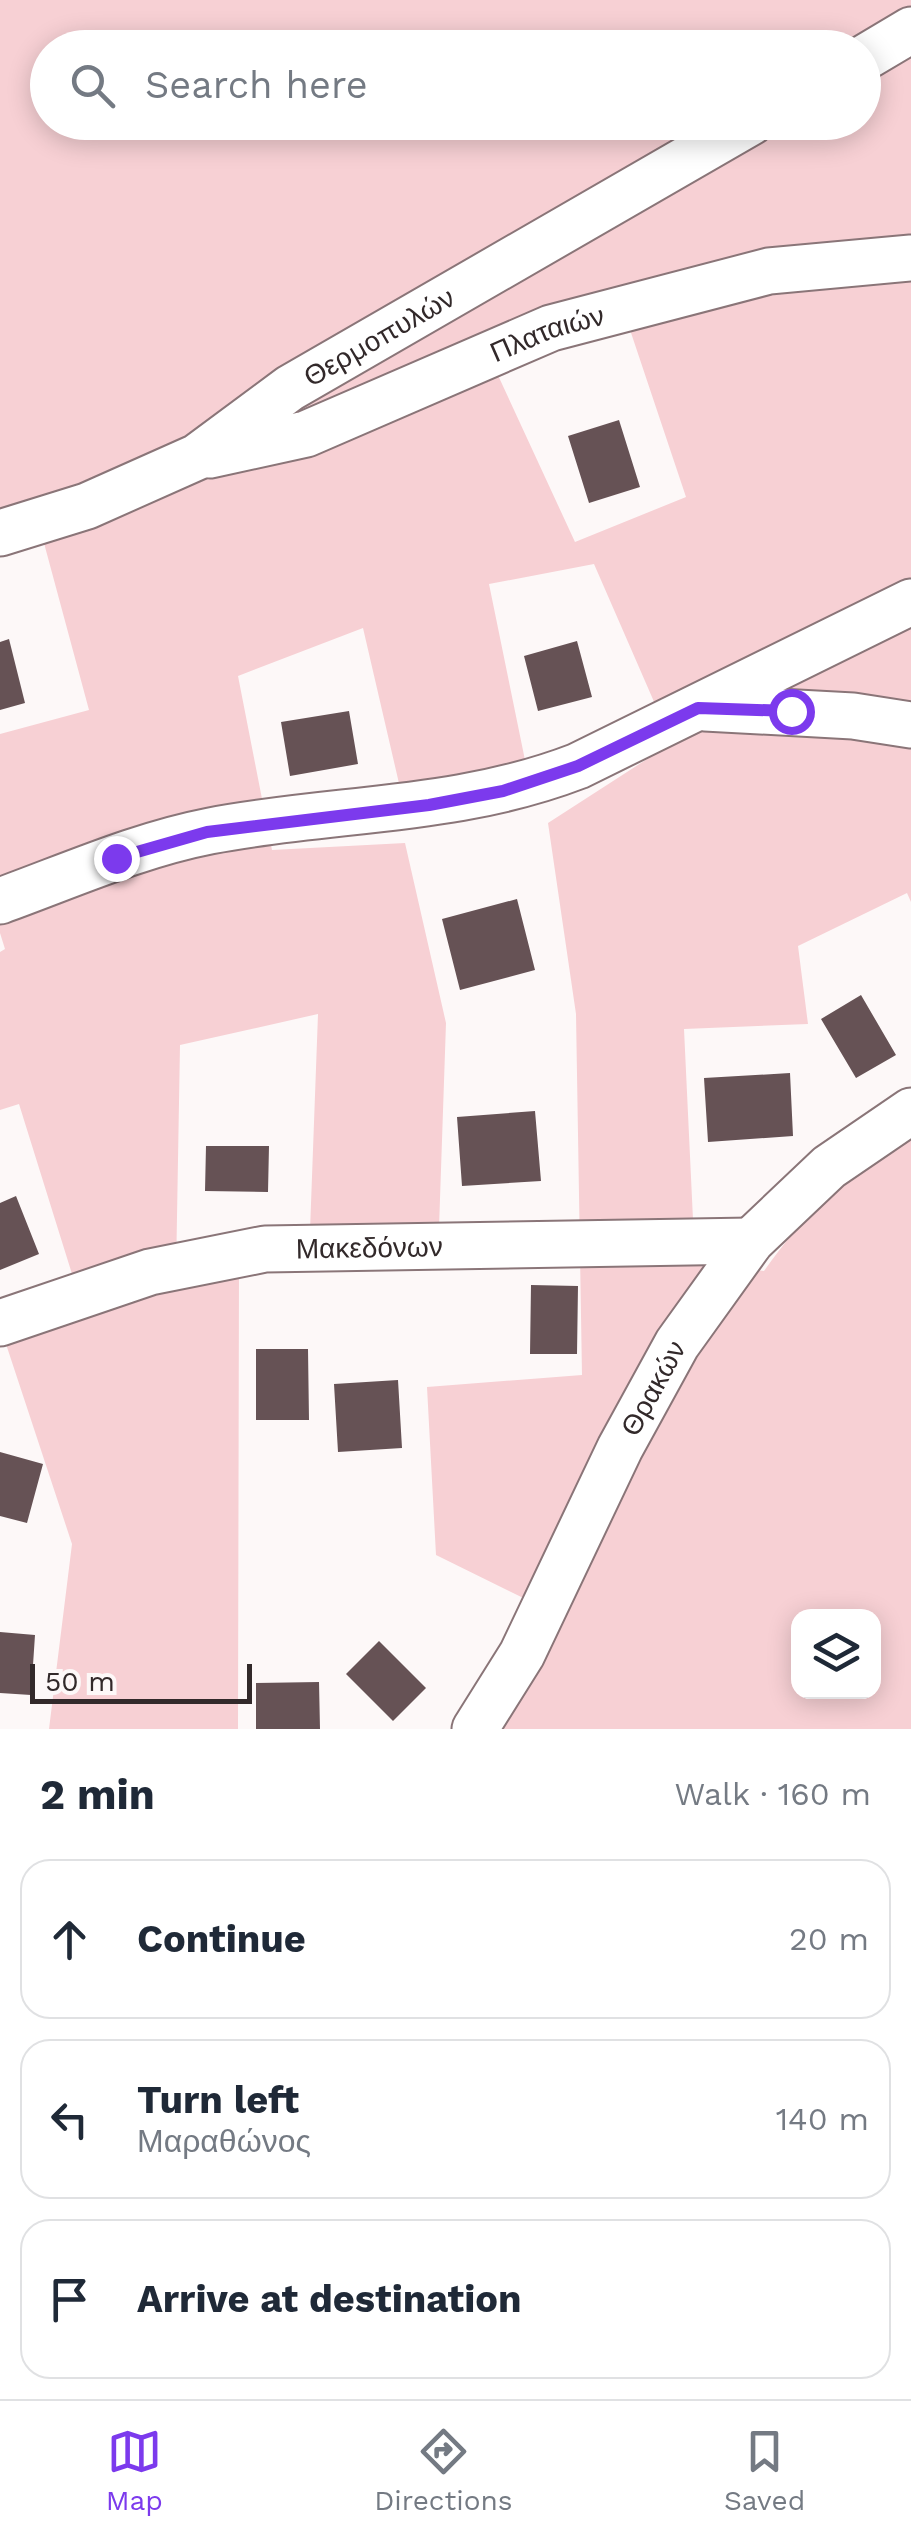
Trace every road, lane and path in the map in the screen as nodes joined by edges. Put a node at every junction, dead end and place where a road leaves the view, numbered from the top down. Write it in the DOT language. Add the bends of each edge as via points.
graph roads {
  1 [pos="911,30"];
  2 [pos="881,48"];
  3 [pos="720,140"];
  4 [pos="911,258"];
  5 [pos="197,456"];
  6 [pos="0,534"];
  7 [pos="911,602"];
  8 [pos="698,708"];
  9 [pos="911,725"];
  10 [pos="0,901"];
  11 [pos="911,1111"];
  12 [pos="751,1241"];
  13 [pos="0,1324"];
  14 [pos="474,1729"];
  1 -- 2 [label="street"];
  3 -- 5 [label="street, Θερμοπυλών" via="290,388"];
  4 -- 5 [label="street, Πλαταιών" via="770,270 551,328 306,434"];
  5 -- 6 [label="street, Θερμοπυλών" via="87,506"];
  7 -- 8 [label="street"];
  8 -- 9 [label="street"];
  8 -- 10 [label="street" via="578,766 503,791 207,832"];
  11 -- 12 [label="street, Θρακών" via="829,1167"];
  12 -- 13 [label="street, Μακεδόνων" via="265,1249 150,1272"];
  12 -- 14 [label="street, Θρακών" via="678,1344 620,1448 522,1654"];
}
